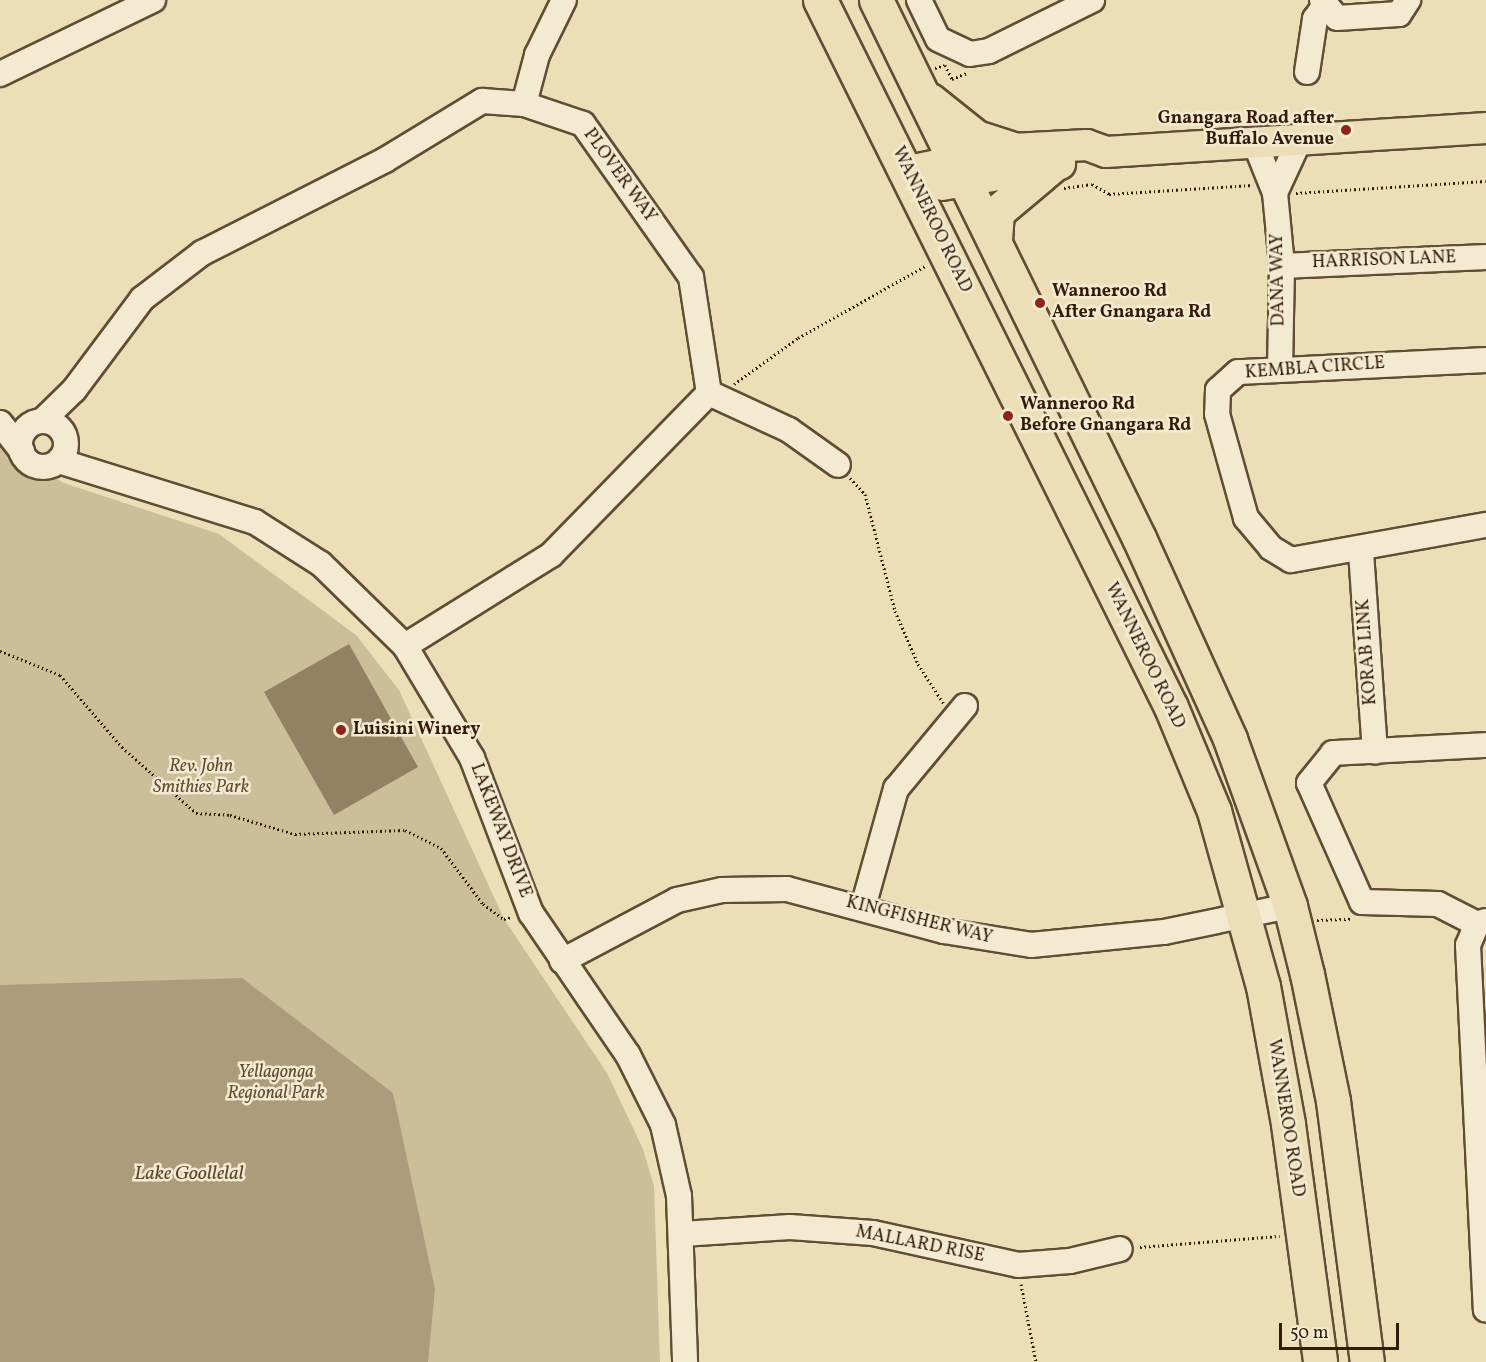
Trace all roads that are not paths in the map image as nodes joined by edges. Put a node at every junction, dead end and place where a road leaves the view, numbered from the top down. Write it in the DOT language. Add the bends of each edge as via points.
graph roads {
  1 [pos="564,0"];
  2 [pos="820,0"];
  3 [pos="876,0"];
  4 [pos="919,0"];
  5 [pos="1092,0"];
  6 [pos="1408,0"];
  7 [pos="140,3"];
  8 [pos="1322,4"];
  9 [pos="1307,72"];
  10 [pos="0,74"];
  11 [pos="920,92"];
  12 [pos="524,104"];
  13 [pos="1486,128"];
  14 [pos="1379,137"];
  15 [pos="1299,141"];
  16 [pos="1256,143"];
  17 [pos="1486,143"];
  18 [pos="1013,149"];
  19 [pos="1106,152"];
  20 [pos="962,171"];
  21 [pos="1055,177"];
  22 [pos="913,180"];
  23 [pos="1275,193"];
  24 [pos="994,240"];
  25 [pos="1486,257"];
  26 [pos="1282,266"];
  27 [pos="1486,360"];
  28 [pos="1280,368"];
  29 [pos="74,390"];
  30 [pos="714,395"];
  31 [pos="0,411"];
  32 [pos="0,423"];
  33 [pos="36,423"];
  34 [pos="61,453"];
  35 [pos="19,460"];
  36 [pos="838,465"];
  37 [pos="1486,525"];
  38 [pos="1361,552"];
  39 [pos="405,646"];
  40 [pos="958,711"];
  41 [pos="1486,745"];
  42 [pos="1375,752"];
  43 [pos="1290,906"];
  44 [pos="863,907"];
  45 [pos="1246,915"];
  46 [pos="1481,923"];
  47 [pos="562,961"];
  48 [pos="1481,1093"];
  49 [pos="682,1234"];
  50 [pos="1120,1249"];
  51 [pos="1486,1310"];
  52 [pos="685,1362"];
  53 [pos="1320,1362"];
  54 [pos="1367,1362"];
  1 -- 12 [label="street" via="537,55"];
  2 -- 22 [label="highway, WANNEROO ROAD"];
  3 -- 11 [label="highway"];
  4 -- 5 [label="street" via="938,39 970,54 989,51"];
  6 -- 8 [label="street" via="1399,14 1337,18"];
  7 -- 10 [label="street"];
  8 -- 9 [label="street" via="1315,19"];
  11 -- 18 [label="highway" via="976,137"];
  11 -- 20 [label="highway"];
  12 -- 29 [label="street, PLOVER WAY" via="482,101 385,160 202,253 142,299"];
  12 -- 30 [label="street, PLOVER WAY" via="583,124 691,277"];
  13 -- 14 [label="main road"];
  14 -- 15 [label="main road"];
  14 -- 17 [label="main road" via="1415,146"];
  15 -- 16 [label="main road"];
  15 -- 23 [label="street"];
  16 -- 19 [label="main road"];
  16 -- 23 [label="street, DANA WAY"];
  18 -- 19 [label="main road" via="1087,145"];
  18 -- 20 [label="main road"];
  19 -- 21 [label="main road"];
  20 -- 21 [label="main road"];
  20 -- 22 [label="main road"];
  20 -- 24 [label="highway"];
  21 -- 24 [label="highway" via="997,212"];
  22 -- 45 [label="highway, WANNEROO ROAD" via="1171,707 1214,811"];
  23 -- 26 [label="street, DANA WAY"];
  24 -- 43 [label="highway" via="1218,706"];
  25 -- 26 [label="street, HARRISON LANE"];
  26 -- 28 [label="street, DANA WAY"];
  27 -- 28 [label="street, KEMBLA CIRCLE"];
  28 -- 38 [label="street, KEMBLA CIRCLE" via="1238,372 1218,390 1217,414 1246,518 1271,548 1292,560"];
  29 -- 33 [label="street, PLOVER WAY"];
  29 -- 34 [label="street, PLOVER WAY"];
  30 -- 36 [label="street" via="789,430"];
  30 -- 39 [label="street" via="551,555"];
  31 -- 33 [label="street"];
  32 -- 35 [label="street"];
  33 -- 34 [label="street"];
  33 -- 35 [label="street" via="21,436"];
  34 -- 35 [label="street" via="38,466"];
  34 -- 39 [label="street, LAKEWAY DRIVE" via="90,469 255,522 321,564"];
  37 -- 38 [label="street, KEMBLA CIRCLE"];
  38 -- 42 [label="street, KORAB LINK"];
  39 -- 47 [label="street, LAKEWAY DRIVE" via="472,758 531,913"];
  40 -- 44 [label="street" via="896,789"];
  41 -- 42 [label="street"];
  42 -- 46 [label="street" via="1333,753 1309,783 1362,902 1438,904"];
  43 -- 45 [label="street, KINGFISHER WAY"];
  43 -- 54 [label="highway" via="1333,1101"];
  44 -- 45 [label="street, KINGFISHER WAY" via="944,931 1031,945 1101,941"];
  44 -- 47 [label="street, KINGFISHER WAY" via="787,889 722,890 677,900"];
  45 -- 53 [label="highway, WANNEROO ROAD" via="1288,1124"];
  46 -- 48 [label="street" via="1468,945"];
  47 -- 49 [label="street, LAKEWAY DRIVE" via="628,1055 663,1125"];
  48 -- 51 [label="street"];
  49 -- 50 [label="street, MALLARD RISE" via="790,1227 873,1233 1018,1265 1070,1261"];
  49 -- 52 [label="street, LAKEWAY DRIVE"];
}
